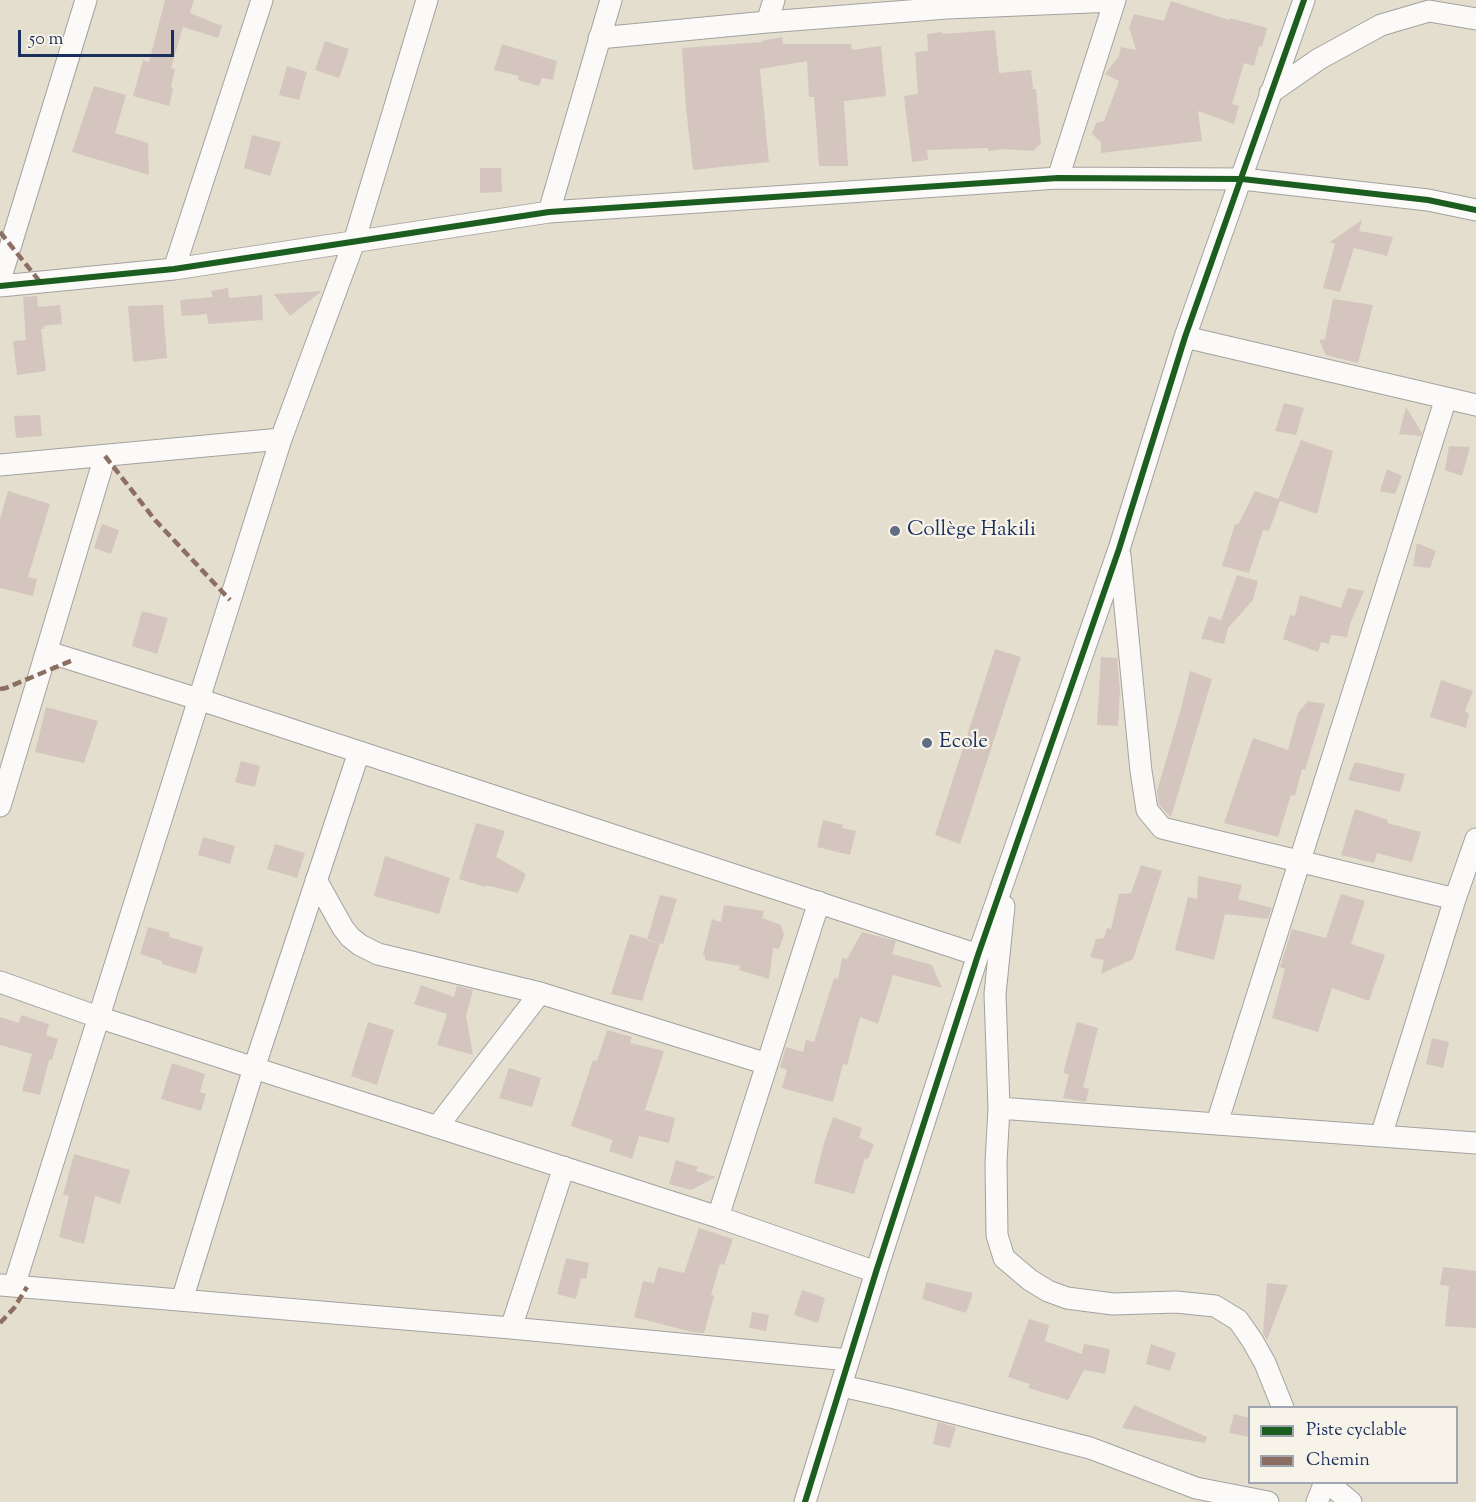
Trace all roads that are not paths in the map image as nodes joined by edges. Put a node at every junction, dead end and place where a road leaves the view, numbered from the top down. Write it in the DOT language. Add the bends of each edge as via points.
graph roads {
  1 [pos="86,0"];
  2 [pos="262,0"];
  3 [pos="427,0"];
  4 [pos="611,0"];
  5 [pos="774,0"];
  6 [pos="1304,0"];
  7 [pos="1115,1"];
  8 [pos="948,4"];
  9 [pos="1476,20"];
  10 [pos="767,22"];
  11 [pos="598,38"];
  12 [pos="1270,93"];
  13 [pos="1058,178"];
  14 [pos="1242,179"];
  15 [pos="1476,210"];
  16 [pos="549,212"];
  17 [pos="354,242"];
  18 [pos="174,269"];
  19 [pos="0,280"];
  20 [pos="0,286"];
  21 [pos="1185,337"];
  22 [pos="1446,398"];
  23 [pos="1476,405"];
  24 [pos="281,439"];
  25 [pos="105,456"];
  26 [pos="0,465"];
  27 [pos="1119,549"];
  28 [pos="48,652"];
  29 [pos="198,699"];
  30 [pos="359,752"];
  31 [pos="0,806"];
  32 [pos="1476,839"];
  33 [pos="1299,861"];
  34 [pos="1009,866"];
  35 [pos="316,880"];
  36 [pos="1455,899"];
  37 [pos="819,902"];
  38 [pos="978,955"];
  39 [pos="0,982"];
  40 [pos="540,993"];
  41 [pos="98,1017"];
  42 [pos="767,1064"];
  43 [pos="254,1068"];
  44 [pos="999,1108"];
  45 [pos="1217,1123"];
  46 [pos="436,1127"];
  47 [pos="1381,1136"];
  48 [pos="1476,1143"];
  49 [pos="564,1167"];
  50 [pos="718,1216"];
  51 [pos="876,1272"];
  52 [pos="7,1286"];
  53 [pos="182,1300"];
  54 [pos="511,1328"];
  55 [pos="849,1360"];
  56 [pos="842,1386"];
  57 [pos="1283,1406"];
  58 [pos="1325,1484"];
  59 [pos="1328,1484"];
  60 [pos="805,1502"];
  61 [pos="1268,1502"];
  62 [pos="1317,1502"];
  63 [pos="1351,1502"];
  1 -- 19 [label="street"];
  2 -- 18 [label="street"];
  3 -- 17 [label="street"];
  4 -- 11 [label="street"];
  5 -- 10 [label="street"];
  6 -- 12 [label="street"];
  7 -- 8 [label="street"];
  7 -- 13 [label="street"];
  8 -- 10 [label="street"];
  9 -- 12 [label="street" via="1429,11 1382,25 1319,59"];
  10 -- 11 [label="street"];
  11 -- 16 [label="street"];
  12 -- 14 [label="street"];
  13 -- 14 [label="street"];
  13 -- 16 [label="street"];
  14 -- 15 [label="street" via="1428,200"];
  14 -- 21 [label="street"];
  16 -- 17 [label="street"];
  17 -- 18 [label="street"];
  17 -- 24 [label="street"];
  18 -- 20 [label="street"];
  21 -- 22 [label="street"];
  21 -- 27 [label="street"];
  22 -- 23 [label="street"];
  22 -- 33 [label="street"];
  24 -- 25 [label="street"];
  24 -- 29 [label="street"];
  25 -- 26 [label="street"];
  25 -- 28 [label="street"];
  27 -- 33 [label="street" via="1147,810 1162,828"];
  27 -- 34 [label="street"];
  28 -- 29 [label="street"];
  28 -- 31 [label="street"];
  29 -- 30 [label="street"];
  29 -- 41 [label="street"];
  30 -- 35 [label="street"];
  30 -- 37 [label="street"];
  32 -- 36 [label="street"];
  33 -- 36 [label="street"];
  33 -- 45 [label="street"];
  34 -- 38 [label="street"];
  34 -- 44 [label="street" via="995,994"];
  35 -- 40 [label="street" via="343,928 360,945 378,954"];
  35 -- 43 [label="street"];
  36 -- 47 [label="street"];
  37 -- 38 [label="street"];
  37 -- 42 [label="street"];
  38 -- 51 [label="street"];
  39 -- 41 [label="street"];
  40 -- 42 [label="street"];
  40 -- 46 [label="street"];
  41 -- 43 [label="street"];
  41 -- 52 [label="street"];
  42 -- 50 [label="street"];
  43 -- 46 [label="street"];
  43 -- 53 [label="street"];
  44 -- 45 [label="street"];
  44 -- 57 [label="street" via="997,1235 1004,1258 1039,1285 1067,1298 1113,1304 1176,1302 1215,1306 1239,1320 1265,1363"];
  45 -- 47 [label="street"];
  46 -- 49 [label="street"];
  47 -- 48 [label="street"];
  49 -- 50 [label="street"];
  49 -- 54 [label="street"];
  50 -- 51 [label="street"];
  51 -- 55 [label="street"];
  52 -- 53 [label="street"];
  53 -- 54 [label="street"];
  54 -- 55 [label="street"];
  55 -- 56 [label="street"];
  56 -- 60 [label="street"];
  56 -- 61 [label="street" via="1090,1448 1196,1488"];
  58 -- 62 [label="street"];
  59 -- 63 [label="street"];
}
